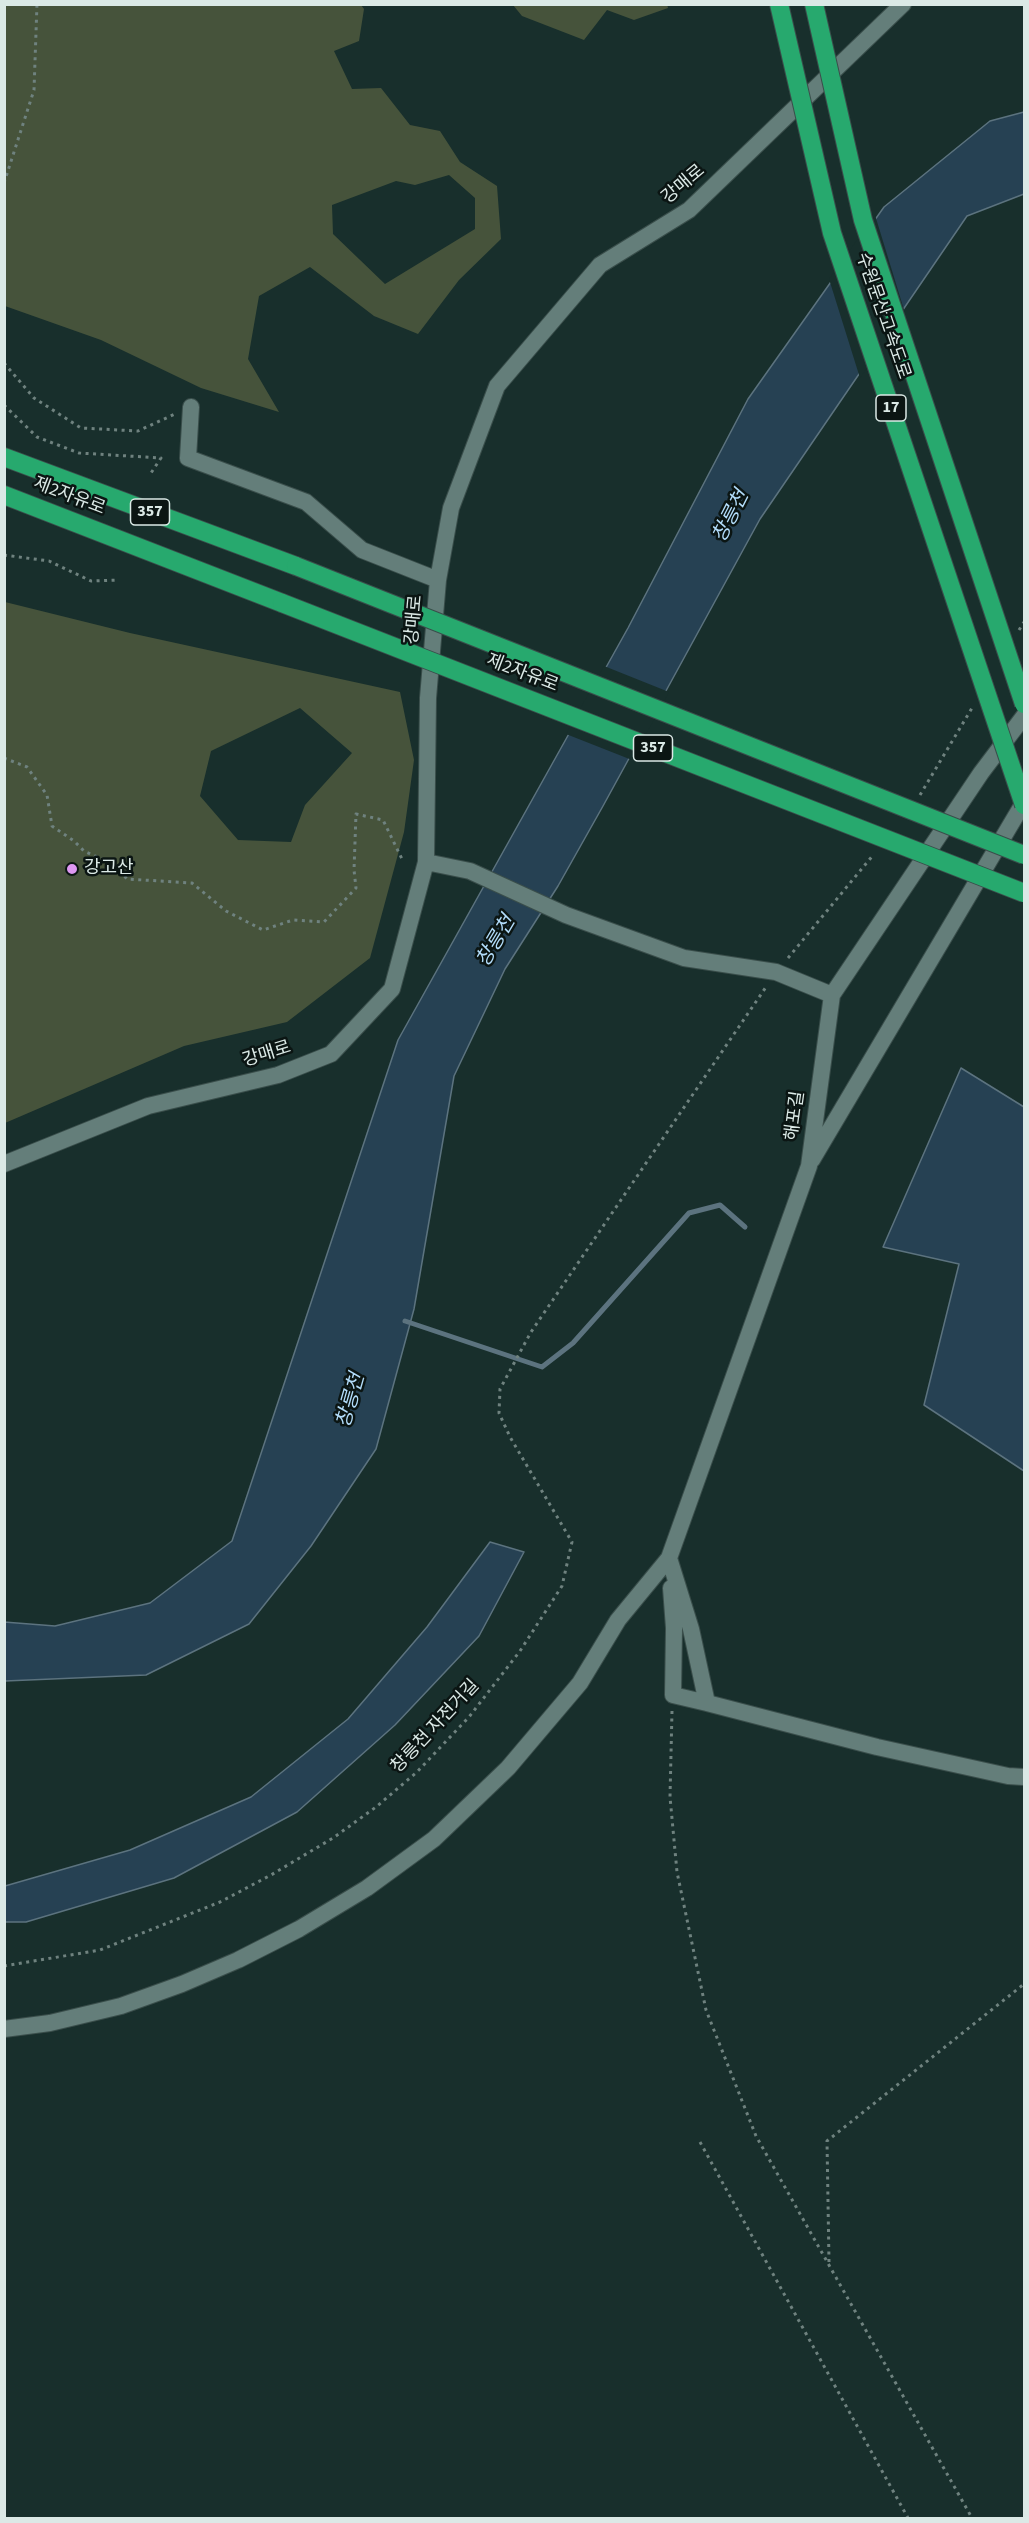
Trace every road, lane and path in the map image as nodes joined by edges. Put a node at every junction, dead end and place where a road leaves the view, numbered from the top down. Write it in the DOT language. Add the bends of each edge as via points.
graph roads {
  1 [pos="37,4"];
  2 [pos="779,4"];
  3 [pos="814,4"];
  4 [pos="903,4"];
  5 [pos="4,183"];
  6 [pos="4,363"];
  7 [pos="4,405"];
  8 [pos="191,407"];
  9 [pos="4,457"];
  10 [pos="151,473"];
  11 [pos="4,495"];
  12 [pos="4,555"];
  13 [pos="118,580"];
  14 [pos="438,580"];
  15 [pos="1024,704"];
  16 [pos="1024,716"];
  17 [pos="4,758"];
  18 [pos="1024,794"];
  19 [pos="1022,810"];
  20 [pos="1024,855"];
  21 [pos="403,861"];
  22 [pos="426,862"];
  23 [pos="1024,893"];
  24 [pos="832,995"];
  25 [pos="4,1164"];
  26 [pos="809,1166"];
  27 [pos="531,1332"];
  28 [pos="669,1558"];
  29 [pos="673,1695"];
  30 [pos="707,1703"];
  31 [pos="1024,1777"];
  32 [pos="4,1966"];
  33 [pos="1024,1984"];
  34 [pos="4,2029"];
  35 [pos="700,2142"];
  36 [pos="830,2264"];
  37 [pos="908,2518"];
  38 [pos="972,2518"];
  1 -- 5 [label="path" via="33,90"];
  2 -- 19 [label="highway, 수원문산고속도로 / 17, bridge" via="832,233"];
  3 -- 15 [label="highway, 수원문산고속도로 / 17, bridge" via="864,220"];
  4 -- 14 [label="street, 강매로" via="689,210 600,265 497,386 451,508"];
  6 -- 8 [label="path" via="34,398 81,428 138,430"];
  7 -- 10 [label="path" via="37,437 79,453 161,458"];
  8 -- 14 [label="street" via="188,458 306,502 362,550"];
  9 -- 20 [label="highway, 제2자유로 / 357, bridge" via="296,566"];
  11 -- 23 [label="highway, 제2자유로 / 357, bridge"];
  12 -- 13 [label="path" via="49,561 91,581"];
  14 -- 22 [label="street, 강매로" via="428,698"];
  16 -- 24 [label="street, 해포길" via="981,773"];
  17 -- 21 [label="path" via="27,767 47,795 52,826 84,851 115,865 128,879 192,883 226,911 263,930 293,920 324,922 356,888 356,814 383,820"];
  18 -- 19 [label="street"];
  19 -- 26 [label="street"];
  22 -- 24 [label="street" via="470,871 566,915 684,958 776,972"];
  22 -- 25 [label="street, 강매로" via="392,989 331,1054 278,1075 148,1106"];
  24 -- 26 [label="street, 해포길"];
  26 -- 28 [label="street, 해포길"];
  27 -- 32 [label="path, 창릉천 자전거길" via="500,1389 499,1413 572,1542 562,1586 469,1717 376,1808 333,1838 220,1902 99,1950"];
  28 -- 29 [label="street"];
  28 -- 30 [label="street" via="691,1629"];
  28 -- 34 [label="street" via="618,1620 580,1683 508,1768 434,1839 367,1888 299,1929 182,1984 121,2006"];
  29 -- 30 [label="street"];
  29 -- 36 [label="path" via="670,1797 677,1872 706,2010 756,2136"];
  30 -- 31 [label="street" via="877,1747"];
  33 -- 36 [label="path" via="827,2141"];
  35 -- 37 [label="path"];
  36 -- 38 [label="path"];
}
